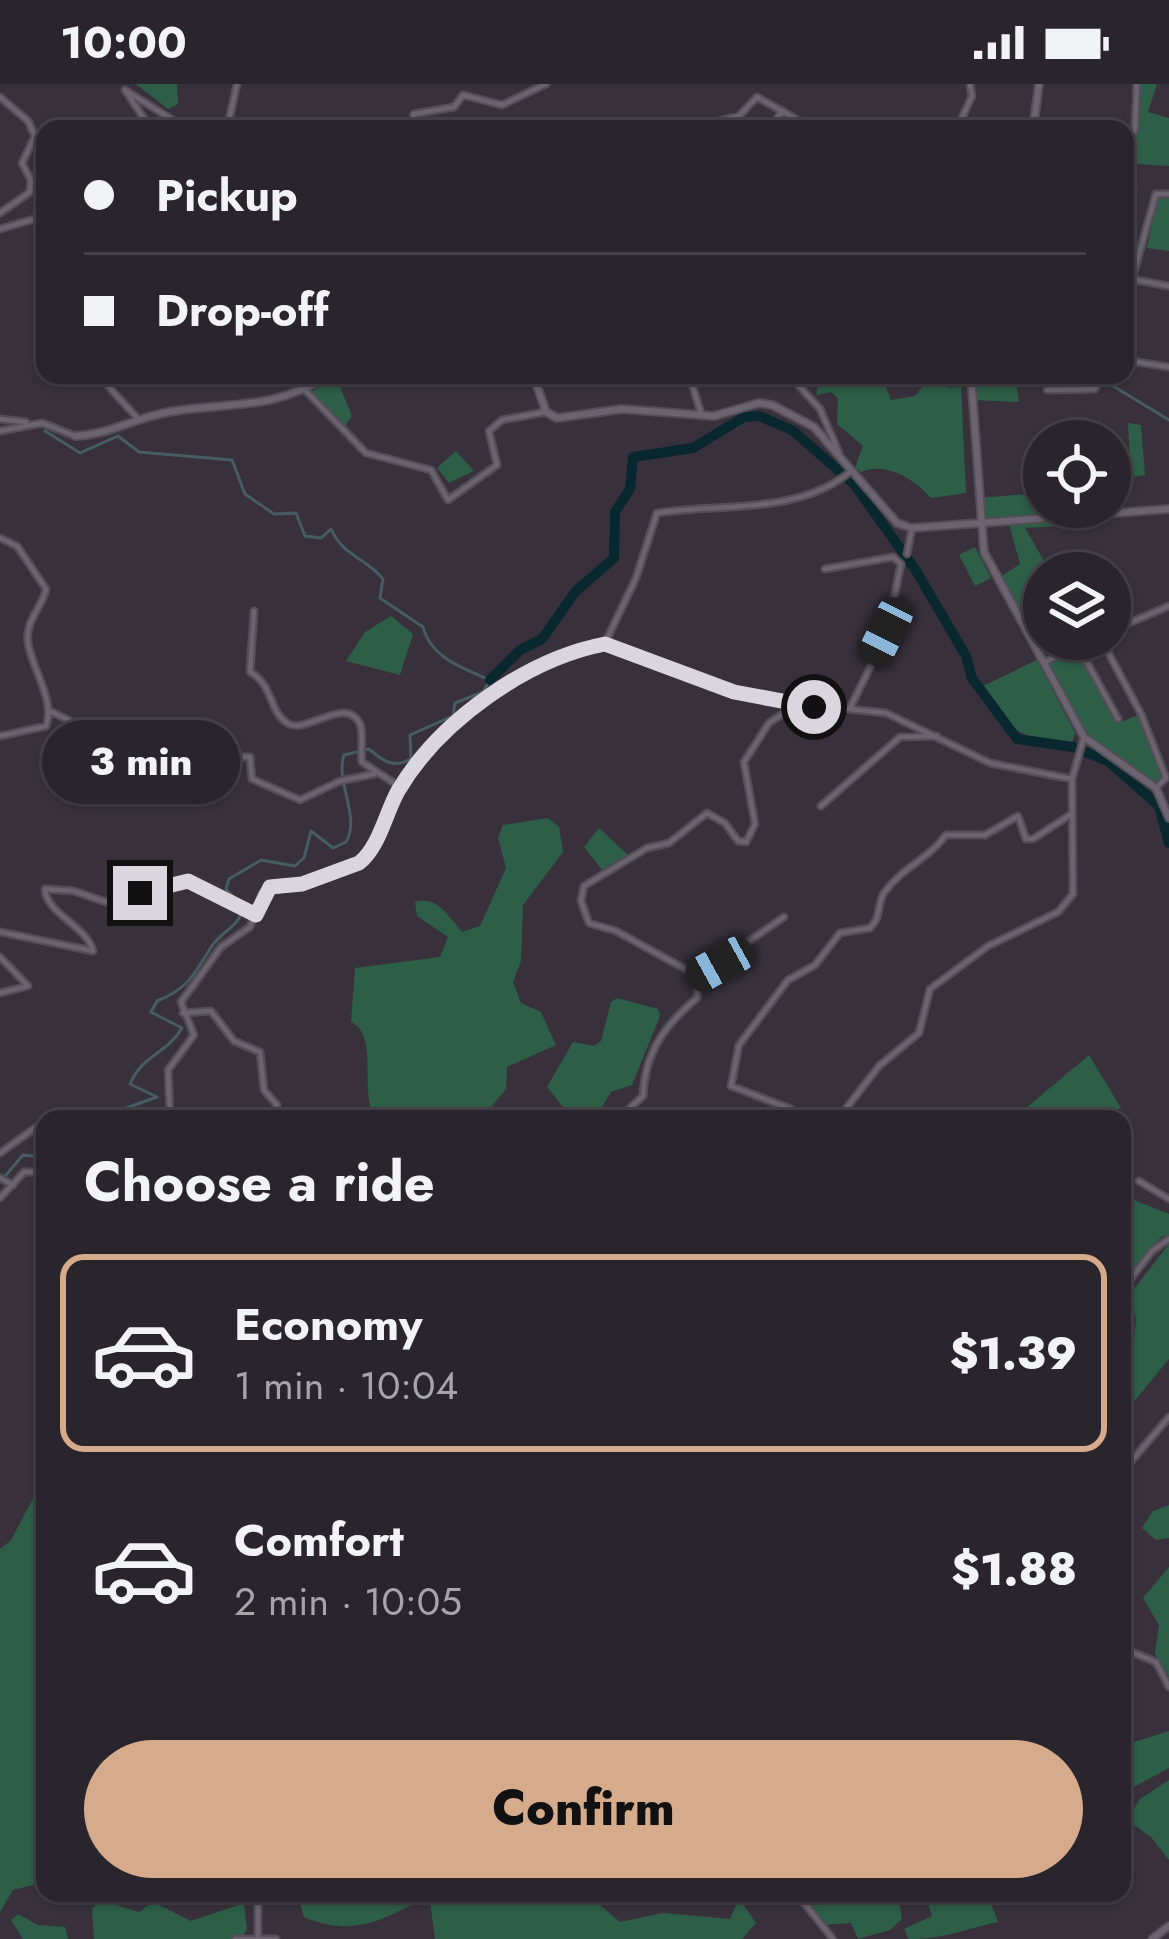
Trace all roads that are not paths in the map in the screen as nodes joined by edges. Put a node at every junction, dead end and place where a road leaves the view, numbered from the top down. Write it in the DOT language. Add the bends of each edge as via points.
graph roads {
  1 [pos="238,84"];
  2 [pos="546,84"];
  3 [pos="970,84"];
  4 [pos="1039,84"];
  5 [pos="1137,84"];
  6 [pos="0,97"];
  7 [pos="782,111"];
  8 [pos="144,120"];
  9 [pos="173,120"];
  10 [pos="229,120"];
  11 [pos="413,120"];
  12 [pos="723,120"];
  13 [pos="776,120"];
  14 [pos="798,120"];
  15 [pos="962,120"];
  16 [pos="1034,120"];
  17 [pos="1134,133"];
  18 [pos="1169,194"];
  19 [pos="0,213"];
  20 [pos="36,218"];
  21 [pos="0,229"];
  22 [pos="1134,262"];
  23 [pos="1134,279"];
  24 [pos="1169,286"];
  25 [pos="1134,362"];
  26 [pos="1169,368"];
  27 [pos="106,384"];
  28 [pos="314,384"];
  29 [pos="536,384"];
  30 [pos="692,384"];
  31 [pos="797,384"];
  32 [pos="971,384"];
  33 [pos="1098,384"];
  34 [pos="304,390"];
  35 [pos="1047,390"];
  36 [pos="546,412"];
  37 [pos="702,416"];
  38 [pos="0,419"];
  39 [pos="139,420"];
  40 [pos="26,422"];
  41 [pos="0,431"];
  42 [pos="75,436"];
  43 [pos="843,464"];
  44 [pos="848,473"];
  45 [pos="1169,509"];
  46 [pos="979,521"];
  47 [pos="912,528"];
  48 [pos="0,538"];
  49 [pos="907,554"];
  50 [pos="825,569"];
  51 [pos="1169,606"];
  52 [pos="254,611"];
  53 [pos="1131,622"];
  54 [pos="605,644"];
  55 [pos="1049,660"];
  56 [pos="1086,660"];
  57 [pos="1108,660"];
  58 [pos="1043,663"];
  59 [pos="796,705"];
  60 [pos="849,711"];
  61 [pos="52,712"];
  62 [pos="1118,719"];
  63 [pos="0,736"];
  64 [pos="937,736"];
  65 [pos="1083,740"];
  66 [pos="374,774"];
  67 [pos="1072,779"];
  68 [pos="400,787"];
  69 [pos="1156,788"];
  70 [pos="821,806"];
  71 [pos="1070,815"];
  72 [pos="1169,818"];
  73 [pos="256,915"];
  74 [pos="784,917"];
  75 [pos="0,932"];
  76 [pos="0,957"];
  77 [pos="698,976"];
  78 [pos="0,993"];
  79 [pos="183,1013"];
  80 [pos="278,1105"];
  81 [pos="170,1110"];
  82 [pos="628,1110"];
  83 [pos="791,1110"];
  84 [pos="845,1110"];
  85 [pos="36,1127"];
  86 [pos="0,1153"];
  87 [pos="36,1172"];
  88 [pos="0,1178"];
  89 [pos="1139,1181"];
  90 [pos="13,1185"];
  91 [pos="0,1198"];
  92 [pos="1169,1198"];
  93 [pos="1169,1239"];
  94 [pos="1131,1278"];
  95 [pos="1169,1417"];
  96 [pos="1131,1461"];
  97 [pos="1131,1652"];
  98 [pos="1169,1687"];
  99 [pos="258,1902"];
  100 [pos="803,1902"];
  101 [pos="1169,1926"];
  102 [pos="258,1935"];
  103 [pos="235,1939"];
  104 [pos="276,1939"];
  105 [pos="833,1939"];
  106 [pos="1152,1939"];
  1 -- 10 [label="street"];
  2 -- 11 [label="street" via="502,105 463,95 454,107 414,113"];
  3 -- 15 [label="street"];
  4 -- 16 [label="street"];
  5 -- 17 [label="street"];
  6 -- 19 [label="street" via="35,136 22,163 30,192"];
  7 -- 12 [label="street" via="757,97"];
  7 -- 13 [label="street"];
  7 -- 14 [label="street"];
  8 -- 9 [label="street" via="125,90"];
  18 -- 22 [label="street" via="1156,194"];
  20 -- 21 [label="street"];
  23 -- 24 [label="street"];
  25 -- 26 [label="street"];
  27 -- 39 [label="street"];
  28 -- 34 [label="street"];
  29 -- 36 [label="street"];
  30 -- 37 [label="street"];
  31 -- 43 [label="street" via="820,409"];
  32 -- 46 [label="street"];
  33 -- 35 [label="street"];
  34 -- 36 [label="street" via="366,453 431,470 448,500 497,465 489,431 502,420"];
  34 -- 39 [label="street" via="234,409"];
  36 -- 37 [label="street"];
  37 -- 43 [label="street" via="772,405 807,421"];
  38 -- 40 [label="street"];
  39 -- 42 [label="street"];
  40 -- 41 [label="street"];
  40 -- 42 [label="street"];
  43 -- 44 [label="street"];
  44 -- 47 [label="street" via="897,524"];
  44 -- 54 [label="street" via="778,502 657,513"];
  45 -- 46 [label="street"];
  46 -- 47 [label="street"];
  46 -- 58 [label="street" via="984,553"];
  47 -- 49 [label="street"];
  48 -- 61 [label="street" via="17,546 46,589 29,620 28,643"];
  50 -- 60 [label="street" via="893,557 902,564 886,632"];
  51 -- 53 [label="street"];
  52 -- 66 [label="street" via="250,672 266,681 277,712 300,726 341,712 353,717"];
  54 -- 59 [label="street" via="734,692"];
  54 -- 68 [label="street" via="540,664 493,692"];
  55 -- 58 [label="street"];
  56 -- 62 [label="street"];
  57 -- 69 [label="street" via="1161,764 1166,778"];
  58 -- 65 [label="street"];
  59 -- 60 [label="street"];
  59 -- 77 [label="street" via="769,723 744,762 754,824 746,842 707,813 678,838 584,886 589,923"];
  60 -- 64 [label="street" via="898,716"];
  61 -- 63 [label="street" via="46,726"];
  61 -- 66 [label="street" via="141,756 250,757 252,778 300,800"];
  64 -- 67 [label="street" via="990,763"];
  64 -- 70 [label="street" via="900,737"];
  65 -- 67 [label="street"];
  65 -- 69 [label="street"];
  66 -- 68 [label="street"];
  67 -- 71 [label="street"];
  68 -- 73 [label="street" via="367,857 302,884 270,887"];
  69 -- 72 [label="street"];
  71 -- 83 [label="street" via="1033,839 1018,816 985,835 946,835 885,893 871,928 840,933 815,964 788,980 739,1045 730,1086"];
  71 -- 84 [label="street" via="1073,894 1058,912 988,946 930,989 919,1033"];
  73 -- 75 [label="street" via="188,881 106,902 47,887 46,900 93,951"];
  73 -- 79 [label="street" via="220,947 181,1002"];
  74 -- 77 [label="street"];
  76 -- 78 [label="street" via="28,986"];
  77 -- 82 [label="street" via="698,998 663,1030 643,1096"];
  79 -- 80 [label="street" via="211,1011 234,1041 260,1052 264,1090"];
  79 -- 81 [label="street" via="194,1035 168,1070"];
  85 -- 86 [label="street"];
  87 -- 90 [label="street"];
  88 -- 90 [label="street"];
  89 -- 92 [label="street"];
  90 -- 91 [label="street"];
  93 -- 94 [label="street"];
  95 -- 96 [label="street"];
  97 -- 98 [label="street" via="1156,1663"];
  99 -- 102 [label="street"];
  100 -- 105 [label="street"];
  101 -- 106 [label="street"];
  102 -- 103 [label="street"];
  102 -- 104 [label="street"];
}
